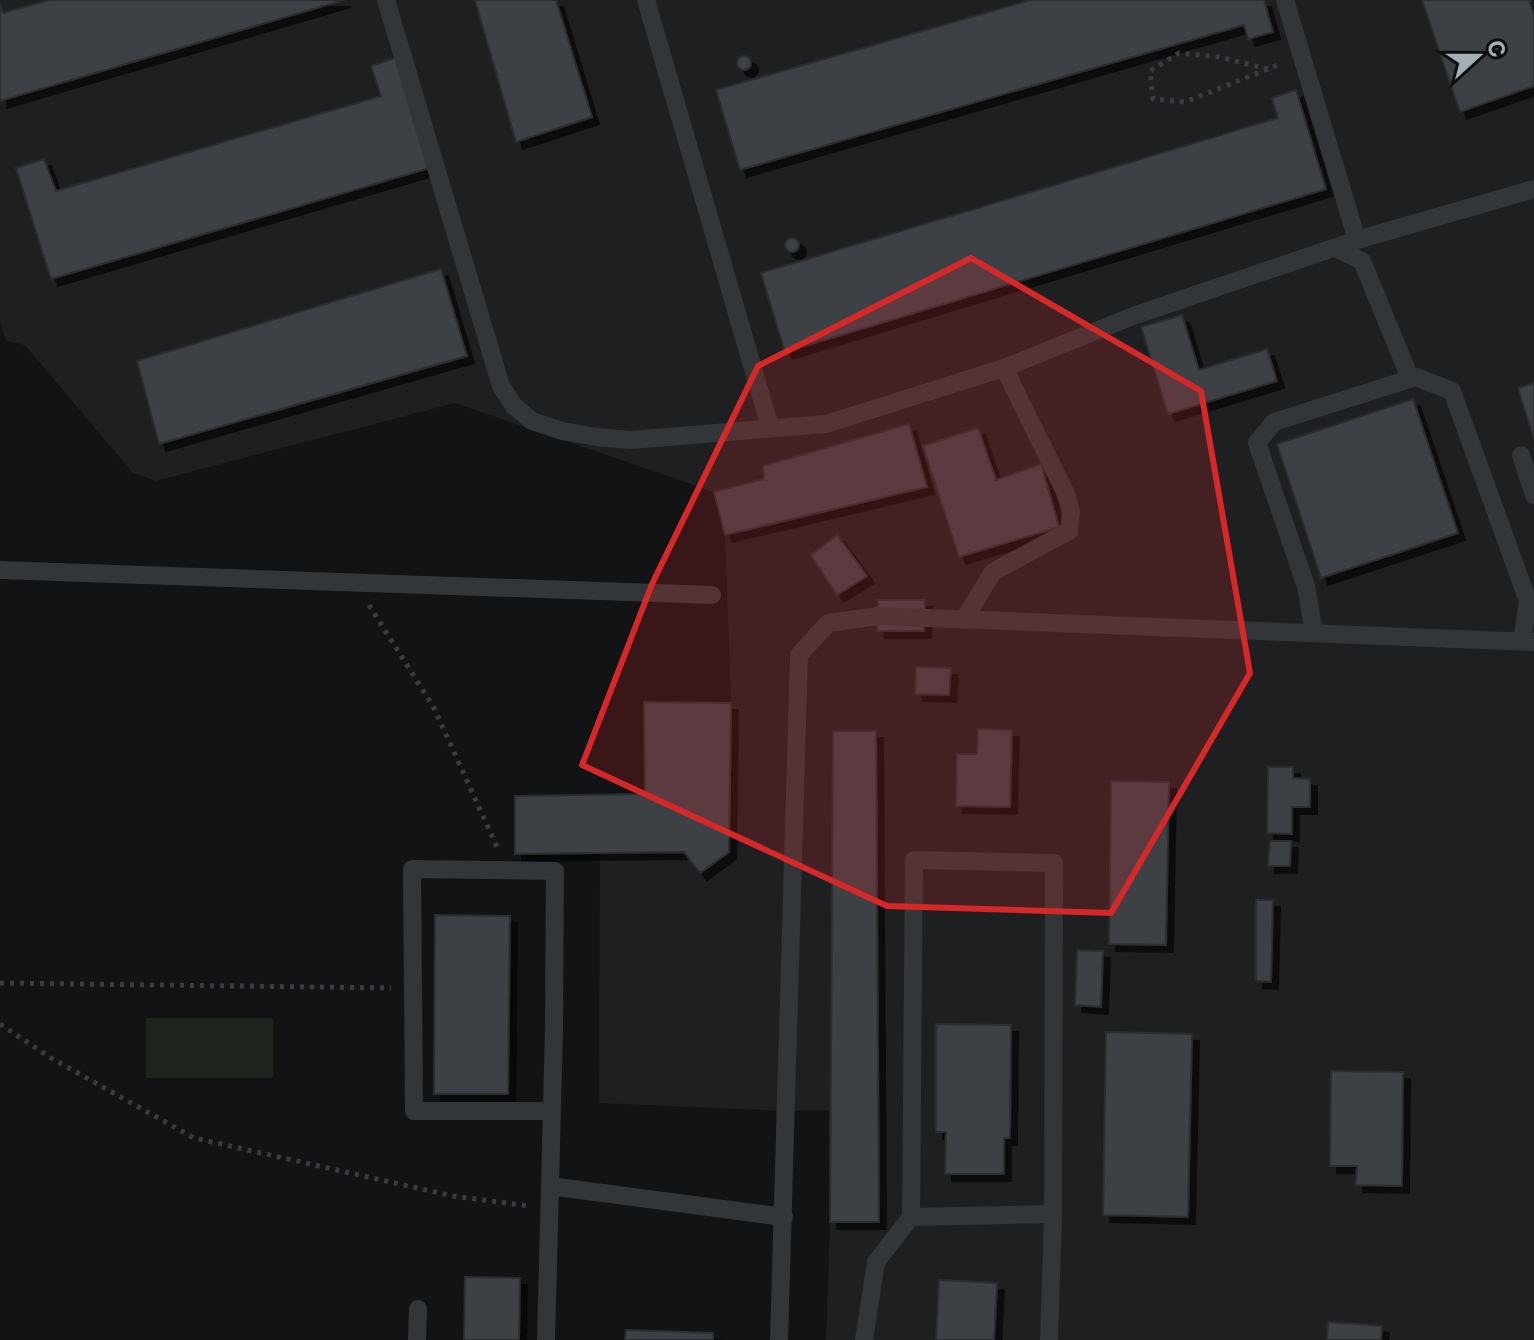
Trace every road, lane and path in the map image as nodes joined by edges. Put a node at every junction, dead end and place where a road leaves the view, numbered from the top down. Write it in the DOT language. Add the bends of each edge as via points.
graph roads {
  1 [pos="386,0"];
  2 [pos="646,0"];
  3 [pos="1285,0"];
  4 [pos="1301,55"];
  5 [pos="1268,69"];
  6 [pos="1534,189"];
  7 [pos="1357,240"];
  8 [pos="1335,248"];
  9 [pos="1004,368"];
  10 [pos="1410,378"];
  11 [pos="770,427"];
  12 [pos="1521,455"];
  13 [pos="1534,495"];
  14 [pos="0,570"];
  15 [pos="366,583"];
  16 [pos="712,595"];
  17 [pos="964,619"];
  18 [pos="1314,633"];
  19 [pos="1528,641"];
  20 [pos="508,869"];
  21 [pos="0,983"];
  22 [pos="413,988"];
  23 [pos="0,1024"];
  24 [pos="551,1111"];
  25 [pos="550,1186"];
  26 [pos="550,1208"];
  27 [pos="1053,1214"];
  28 [pos="784,1217"];
  29 [pos="911,1217"];
  30 [pos="418,1309"];
  31 [pos="417,1340"];
  32 [pos="546,1340"];
  33 [pos="779,1340"];
  34 [pos="864,1340"];
  35 [pos="1049,1340"];
  1 -- 11 [label="lane" via="501,386 514,406 532,421 562,431 631,440"];
  2 -- 11 [label="lane"];
  3 -- 4 [label="lane"];
  4 -- 5 [label="path"];
  4 -- 7 [label="lane"];
  5 -- 5 [label="path" via="1185,102 1153,99 1150,71 1179,53"];
  6 -- 7 [label="lane"];
  7 -- 8 [label="lane"];
  8 -- 9 [label="lane" via="1133,316"];
  8 -- 10 [label="lane" via="1362,261"];
  9 -- 11 [label="lane" via="826,424"];
  9 -- 17 [label="lane" via="1067,496 1069,531 993,572"];
  10 -- 18 [label="lane" via="1274,422 1257,443 1306,586"];
  10 -- 19 [label="lane" via="1452,391 1528,601"];
  12 -- 13 [label="lane"];
  14 -- 15 [label="lane"];
  15 -- 16 [label="lane"];
  15 -- 20 [label="path" via="369,607 434,708"];
  17 -- 18 [label="lane"];
  17 -- 28 [label="lane" via="878,616 828,623 799,655"];
  18 -- 19 [label="lane"];
  20 -- 22 [label="lane" via="412,869"];
  20 -- 24 [label="lane" via="555,871"];
  21 -- 22 [label="path"];
  22 -- 24 [label="lane" via="414,1111"];
  23 -- 26 [label="path" via="194,1138 453,1196"];
  24 -- 25 [label="lane"];
  25 -- 26 [label="lane"];
  25 -- 28 [label="lane"];
  26 -- 32 [label="lane"];
  27 -- 29 [label="lane"];
  27 -- 29 [label="lane" via="1054,863 914,860"];
  27 -- 35 [label="lane"];
  28 -- 33 [label="lane"];
  29 -- 34 [label="lane" via="876,1262"];
  30 -- 31 [label="lane"];
}
